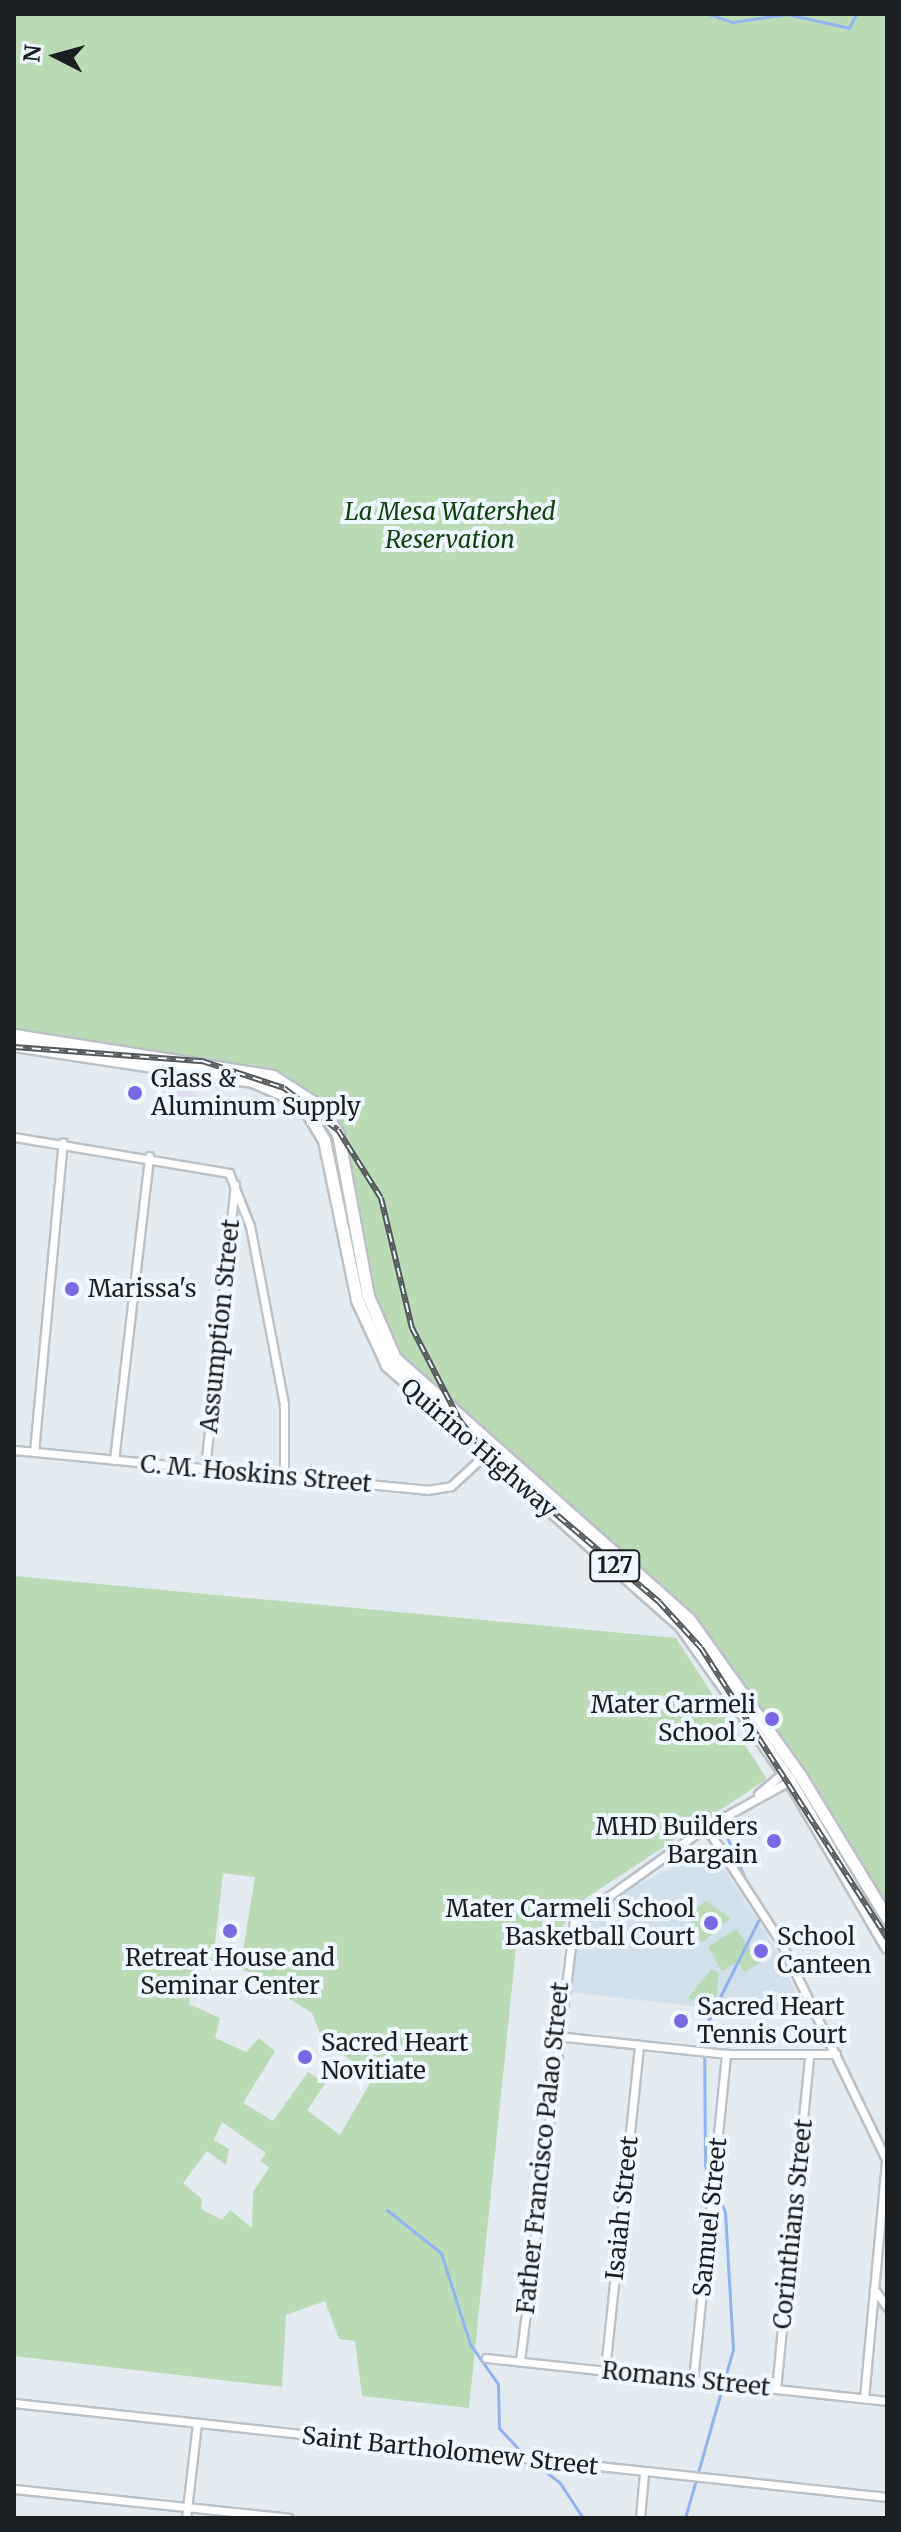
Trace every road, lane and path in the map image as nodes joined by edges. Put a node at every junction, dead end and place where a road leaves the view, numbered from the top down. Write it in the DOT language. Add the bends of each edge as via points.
graph roads {
  1 [pos="14,1035"];
  2 [pos="14,1045"];
  3 [pos="14,1137"];
  4 [pos="63,1142"];
  5 [pos="149,1156"];
  6 [pos="236,1184"];
  7 [pos="14,1450"];
  8 [pos="490,1451"];
  9 [pos="34,1452"];
  10 [pos="114,1460"];
  11 [pos="205,1469"];
  12 [pos="284,1476"];
  13 [pos="792,1773"];
  14 [pos="706,1827"];
  15 [pos="887,1918"];
  16 [pos="887,1947"];
  17 [pos="556,2036"];
  18 [pos="639,2045"];
  19 [pos="726,2054"];
  20 [pos="836,2054"];
  21 [pos="809,2059"];
  22 [pos="886,2160"];
  23 [pos="874,2289"];
  24 [pos="887,2307"];
  25 [pos="486,2358"];
  26 [pos="520,2361"];
  27 [pos="605,2370"];
  28 [pos="693,2380"];
  29 [pos="776,2389"];
  30 [pos="864,2398"];
  31 [pos="887,2401"];
  32 [pos="14,2403"];
  33 [pos="197,2423"];
  34 [pos="644,2473"];
  35 [pos="14,2489"];
  36 [pos="887,2497"];
  37 [pos="188,2507"];
  38 [pos="186,2518"];
  39 [pos="288,2518"];
  40 [pos="640,2518"];
  1 -- 8 [label="main road, Quirino Highway / 127" via="253,1071 307,1094 338,1134 368,1296 386,1342 409,1375"];
  2 -- 8 [label="main road, Quirino Highway / 127" via="252,1081 301,1102 324,1140 367,1329 400,1381"];
  3 -- 4 [label="street"];
  4 -- 5 [label="street"];
  4 -- 9 [label="street"];
  5 -- 6 [label="street" via="222,1167"];
  5 -- 10 [label="street"];
  6 -- 11 [label="street, Assumption Street"];
  6 -- 12 [label="street" via="284,1405"];
  7 -- 9 [label="street, C. M. Hoskins Street"];
  8 -- 12 [label="street, C. M. Hoskins Street" via="458,1482 434,1490"];
  8 -- 13 [label="main road, Quirino Highway / 127" via="682,1612"];
  9 -- 10 [label="street, C. M. Hoskins Street"];
  10 -- 11 [label="street, C. M. Hoskins Street"];
  11 -- 12 [label="street, C. M. Hoskins Street"];
  13 -- 14 [label="street, Father Francisco Palao Street"];
  13 -- 15 [label="main road, Quirino Highway / 127"];
  13 -- 16 [label="main road, Quirino Highway / 127"];
  14 -- 17 [label="street, Father Francisco Palao Street" via="574,1921"];
  14 -- 20 [label="street" via="780,1941"];
  17 -- 18 [label="street"];
  17 -- 26 [label="street, Father Francisco Palao Street"];
  18 -- 19 [label="street"];
  18 -- 27 [label="street, Isaiah Street"];
  19 -- 21 [label="street"];
  19 -- 28 [label="street, Samuel Street"];
  20 -- 21 [label="street"];
  20 -- 22 [label="street"];
  21 -- 29 [label="street, Corinthians Street"];
  22 -- 23 [label="street"];
  23 -- 24 [label="street"];
  23 -- 30 [label="street"];
  25 -- 26 [label="street, Romans Street"];
  26 -- 27 [label="street, Romans Street"];
  27 -- 28 [label="street, Romans Street"];
  28 -- 29 [label="street, Romans Street"];
  29 -- 30 [label="street, Romans Street"];
  30 -- 31 [label="street, Romans Street"];
  32 -- 33 [label="street, Saint Bartholomew Street"];
  33 -- 34 [label="street, Saint Bartholomew Street"];
  33 -- 37 [label="street"];
  34 -- 36 [label="street, Saint Bartholomew Street"];
  34 -- 40 [label="street"];
  35 -- 37 [label="street"];
  37 -- 38 [label="street"];
  37 -- 39 [label="street"];
}
